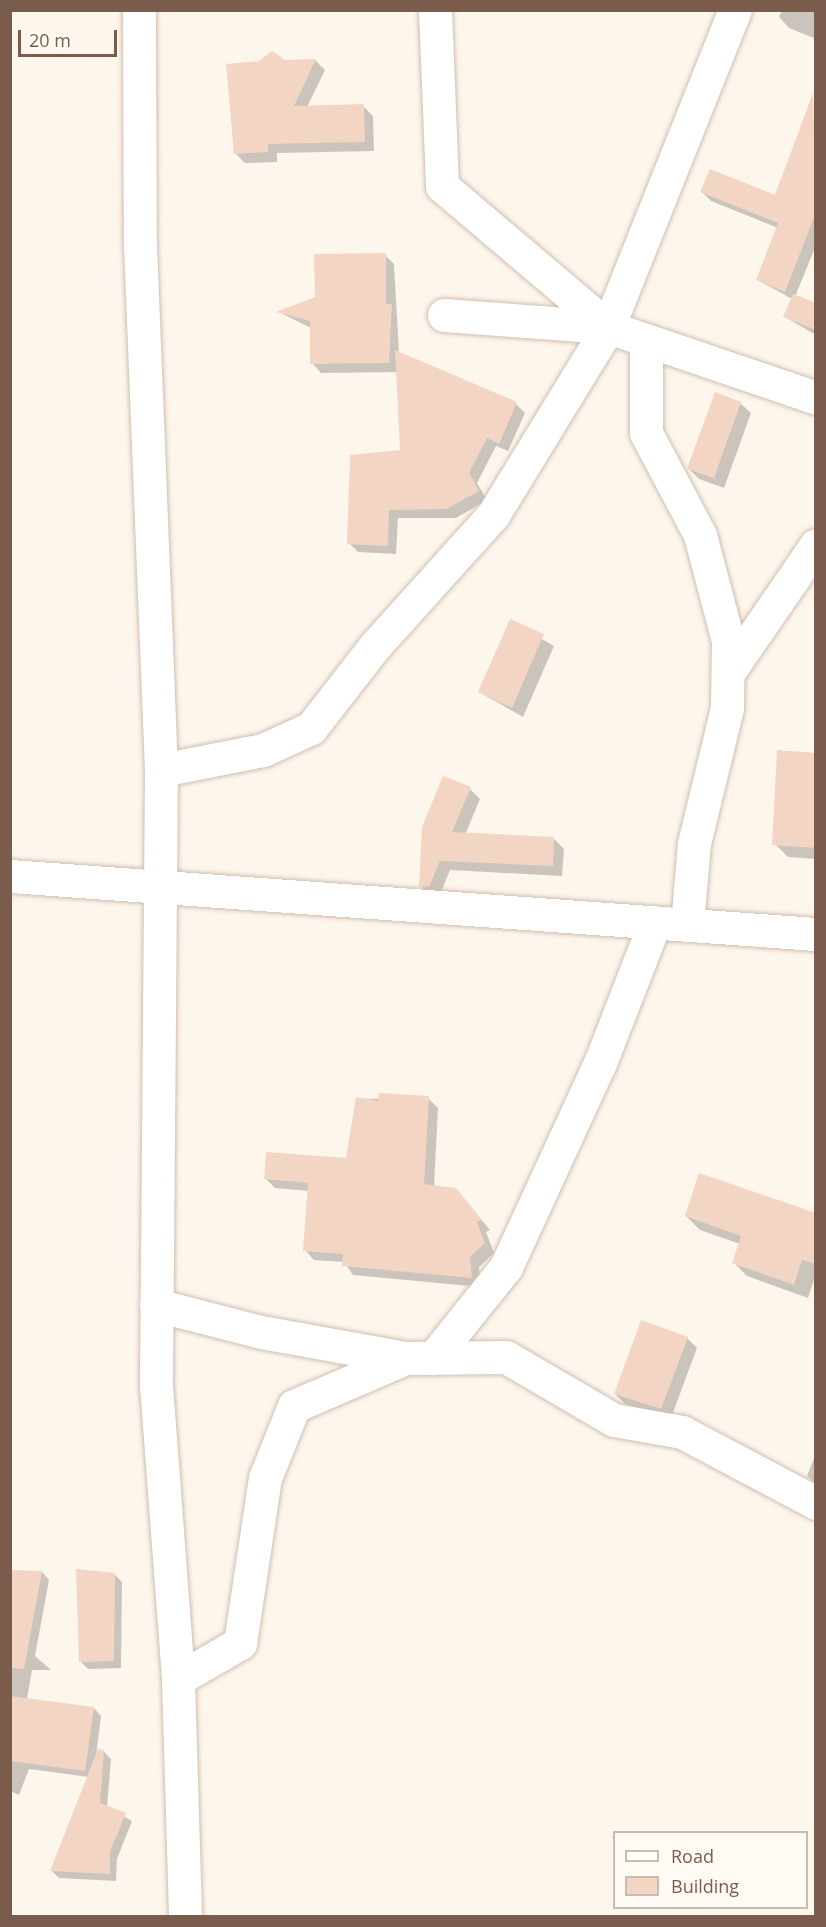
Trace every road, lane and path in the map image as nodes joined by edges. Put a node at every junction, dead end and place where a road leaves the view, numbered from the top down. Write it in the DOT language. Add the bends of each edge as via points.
graph roads {
  1 [pos="138,10"];
  2 [pos="435,10"];
  3 [pos="735,10"];
  4 [pos="444,315"];
  5 [pos="608,327"];
  6 [pos="646,340"];
  7 [pos="816,398"];
  8 [pos="816,544"];
  9 [pos="728,673"];
  10 [pos="161,770"];
  11 [pos="10,876"];
  12 [pos="161,887"];
  13 [pos="671,924"];
  14 [pos="816,934"];
  15 [pos="156,1305"];
  16 [pos="420,1358"];
  17 [pos="816,1503"];
  18 [pos="178,1679"];
  19 [pos="185,1917"];
  1 -- 10 [label="street" via="140,245"];
  2 -- 5 [label="street" via="442,186"];
  3 -- 5 [label="street"];
  4 -- 5 [label="street"];
  5 -- 6 [label="street"];
  5 -- 10 [label="street" via="493,515 374,646 311,728 263,750"];
  6 -- 7 [label="street"];
  6 -- 9 [label="street" via="646,433 700,534 728,641"];
  8 -- 9 [label="street"];
  9 -- 13 [label="street" via="727,708"];
  10 -- 12 [label="street"];
  11 -- 12 [label="street"];
  12 -- 13 [label="street"];
  12 -- 15 [label="street"];
  13 -- 14 [label="street"];
  13 -- 16 [label="street" via="600,1063 506,1267"];
  15 -- 16 [label="street" via="261,1332"];
  15 -- 18 [label="street" via="156,1384"];
  16 -- 17 [label="street" via="506,1357 614,1420 682,1432"];
  16 -- 18 [label="street" via="294,1406 265,1478 240,1643"];
  18 -- 19 [label="street"];
}
